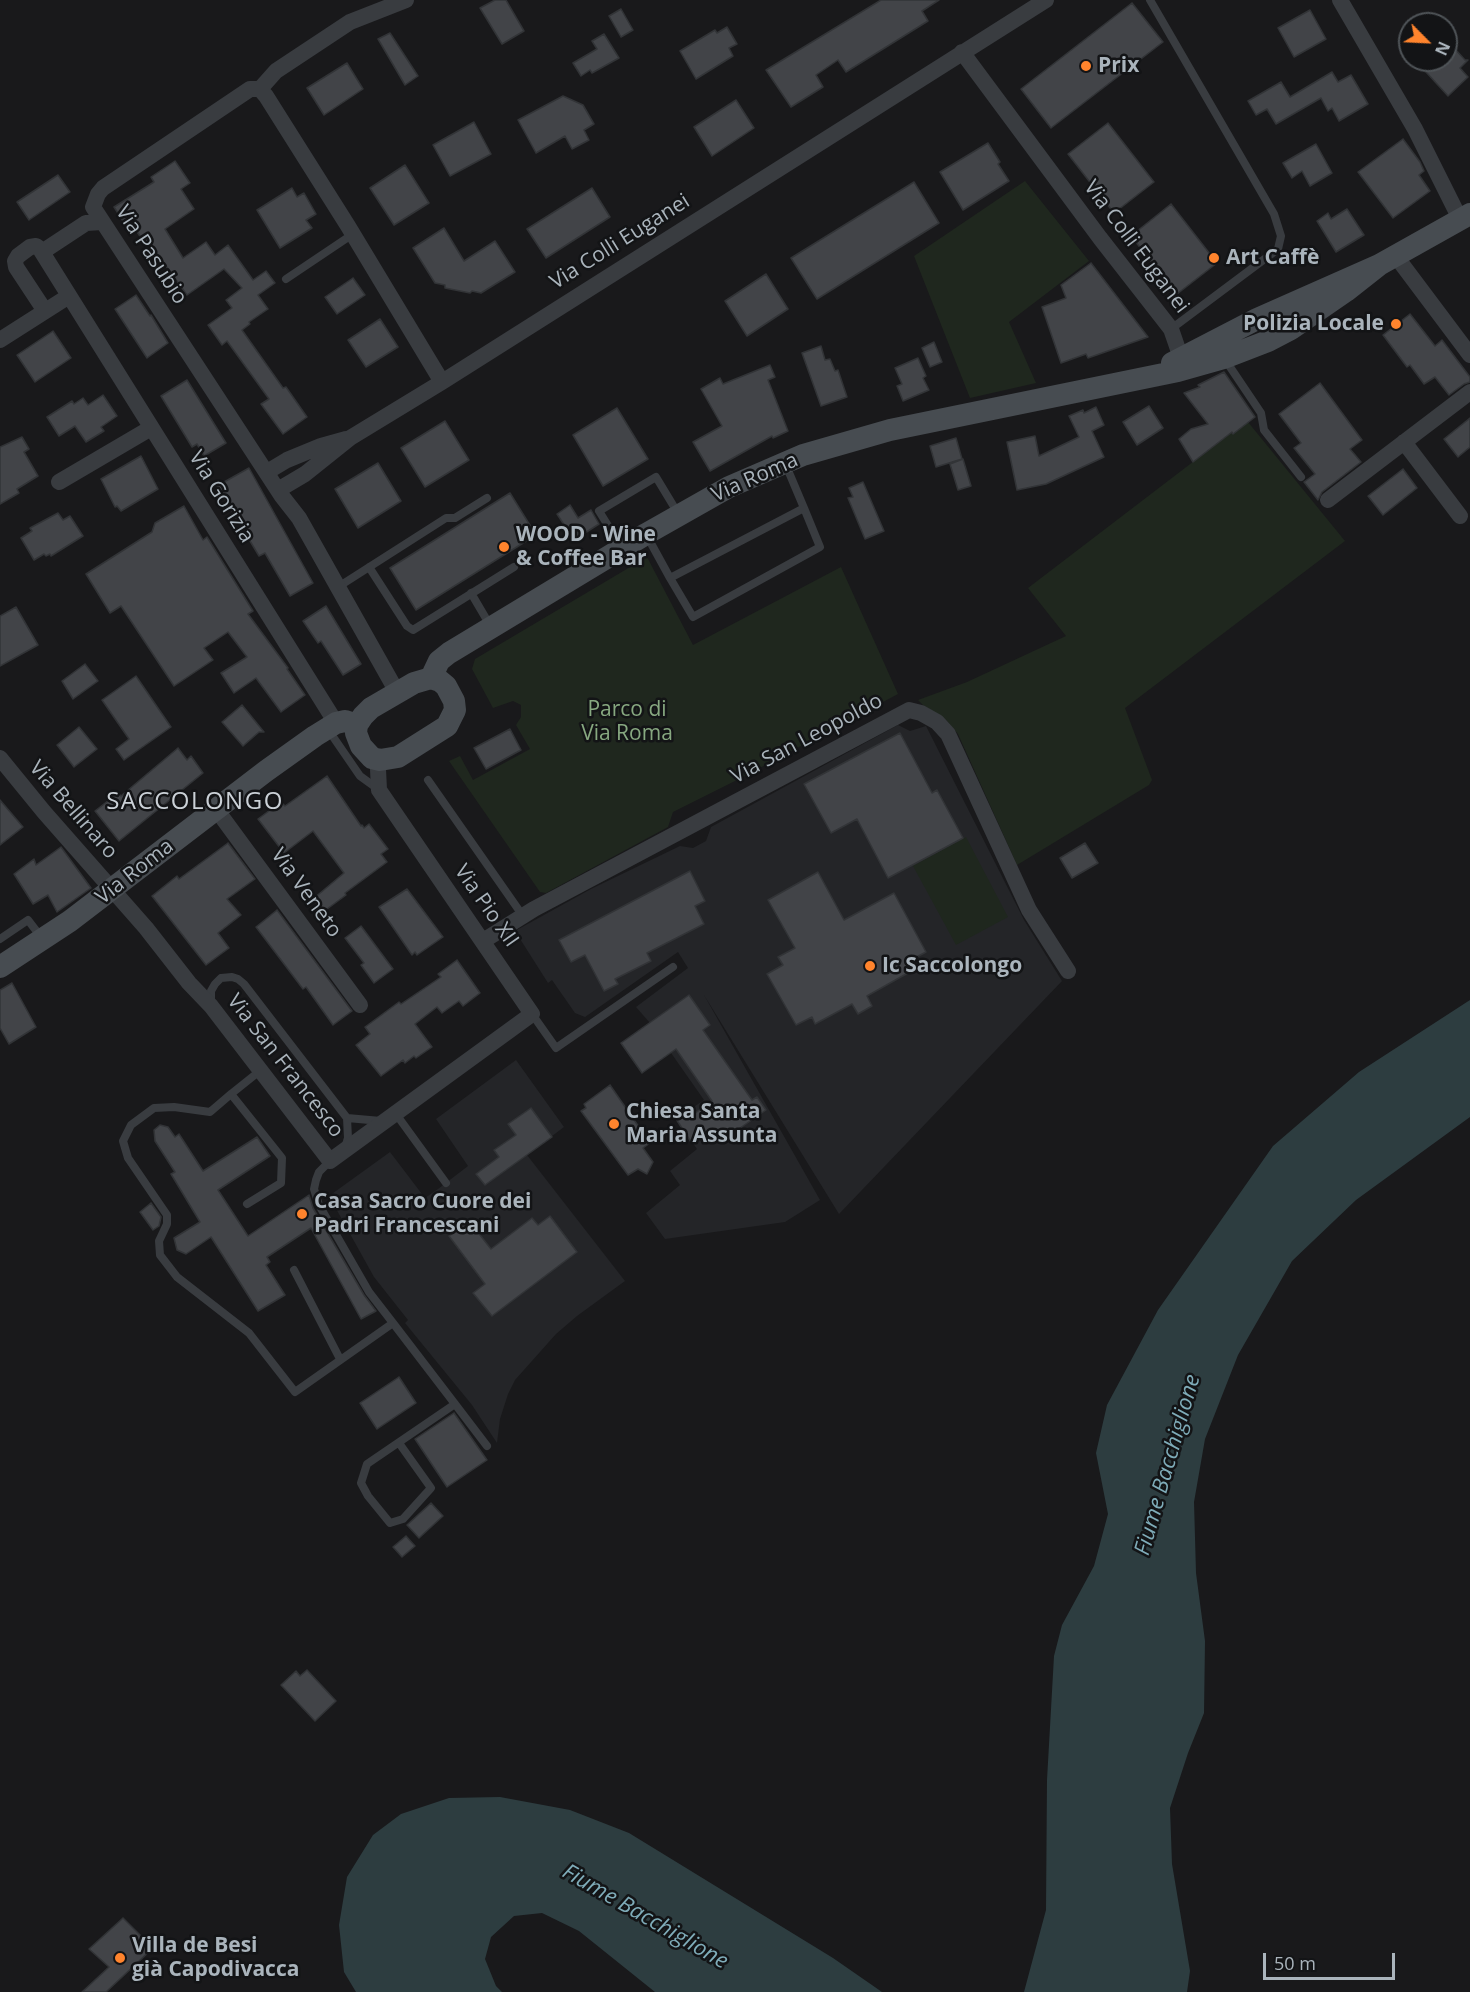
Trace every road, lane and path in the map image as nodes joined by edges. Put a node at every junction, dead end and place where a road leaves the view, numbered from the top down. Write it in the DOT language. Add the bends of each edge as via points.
graph roads {
  1 [pos="406,0"];
  2 [pos="1046,0"];
  3 [pos="1150,0"];
  4 [pos="1340,0"];
  5 [pos="962,52"];
  6 [pos="260,89"];
  7 [pos="1465,217"];
  8 [pos="102,222"];
  9 [pos="353,234"];
  10 [pos="42,252"];
  11 [pos="1387,260"];
  12 [pos="286,279"];
  13 [pos="69,296"];
  14 [pos="45,311"];
  15 [pos="1171,328"];
  16 [pos="0,340"];
  17 [pos="1470,356"];
  18 [pos="1181,358"];
  19 [pos="1224,358"];
  20 [pos="442,382"];
  21 [pos="1127,382"];
  22 [pos="1470,392"];
  23 [pos="152,428"];
  24 [pos="350,438"];
  25 [pos="1404,442"];
  26 [pos="785,463"];
  27 [pos="267,472"];
  28 [pos="305,474"];
  29 [pos="1301,477"];
  30 [pos="59,482"];
  31 [pos="278,490"];
  32 [pos="487,498"];
  33 [pos="1328,500"];
  34 [pos="804,508"];
  35 [pos="679,515"];
  36 [pos="1460,516"];
  37 [pos="299,518"];
  38 [pos="646,534"];
  39 [pos="615,553"];
  40 [pos="369,567"];
  41 [pos="514,567"];
  42 [pos="670,578"];
  43 [pos="338,587"];
  44 [pos="471,593"];
  45 [pos="492,628"];
  46 [pos="431,678"];
  47 [pos="394,687"];
  48 [pos="340,725"];
  49 [pos="0,759"];
  50 [pos="380,760"];
  51 [pos="428,780"];
  52 [pos="380,790"];
  53 [pos="216,809"];
  54 [pos="112,890"];
  55 [pos="528,912"];
  56 [pos="0,939"];
  57 [pos="43,940"];
  58 [pos="483,941"];
  59 [pos="0,965"];
  60 [pos="673,967"];
  61 [pos="1068,970"];
  62 [pos="360,1005"];
  63 [pos="210,1006"];
  64 [pos="532,1014"];
  65 [pos="261,1070"];
  66 [pos="231,1094"];
  67 [pos="392,1117"];
  68 [pos="347,1118"];
  69 [pos="337,1156"];
  70 [pos="446,1183"];
  71 [pos="247,1204"];
  72 [pos="294,1270"];
  73 [pos="393,1323"];
  74 [pos="340,1359"];
  75 [pos="455,1404"];
  76 [pos="399,1443"];
  77 [pos="486,1446"];
  1 -- 6 [label="street, Via Pasubio" via="350,22 276,71"];
  2 -- 5 [label="street, Via Colli Euganei"];
  3 -- 15 [label="lane" via="1274,214 1281,236 1278,249"];
  4 -- 7 [label="street"];
  5 -- 15 [label="street, Via Colli Euganei"];
  5 -- 20 [label="street, Via Colli Euganei"];
  6 -- 8 [label="street, Via Pasubio" via="250,89 103,188 93,207"];
  6 -- 9 [label="street"];
  7 -- 11 [label="main road, Via Roma"];
  8 -- 10 [label="street" via="86,223"];
  8 -- 27 [label="street, Via Pasubio"];
  9 -- 12 [label="lane"];
  9 -- 20 [label="street"];
  10 -- 13 [label="street, Via Gorizia"];
  10 -- 14 [label="street" via="36,246 30,247 15,261"];
  11 -- 17 [label="street"];
  11 -- 18 [label="main road, Via Roma"];
  11 -- 19 [label="main road, Via Roma" via="1291,329"];
  13 -- 14 [label="street"];
  13 -- 23 [label="street, Via Gorizia"];
  14 -- 16 [label="street"];
  15 -- 18 [label="street, Via Colli Euganei"];
  18 -- 21 [label="main road, Via Roma"];
  19 -- 21 [label="main road, Via Roma"];
  19 -- 29 [label="lane" via="1261,413 1264,430"];
  20 -- 24 [label="street, Via Colli Euganei"];
  21 -- 26 [label="main road, Via Roma" via="890,430"];
  22 -- 25 [label="street"];
  23 -- 30 [label="street"];
  23 -- 48 [label="street, Via Gorizia"];
  24 -- 27 [label="street" via="296,456"];
  24 -- 28 [label="street, Via Colli Euganei"];
  25 -- 33 [label="street"];
  25 -- 36 [label="street"];
  26 -- 34 [label="lane"];
  26 -- 35 [label="main road, Via Roma" via="729,487"];
  27 -- 31 [label="street"];
  28 -- 31 [label="street, Via Colli Euganei"];
  28 -- 37 [label="street" via="297,490"];
  31 -- 37 [label="street"];
  32 -- 40 [label="lane" via="454,518 446,518"];
  34 -- 42 [label="lane"];
  34 -- 42 [label="lane" via="820,547 693,617"];
  35 -- 38 [label="main road, Via Roma"];
  35 -- 39 [label="lane" via="656,477 599,511 612,532"];
  37 -- 43 [label="street"];
  38 -- 39 [label="main road, Via Roma"];
  38 -- 42 [label="lane"];
  39 -- 45 [label="main road, Via Roma"];
  40 -- 43 [label="lane"];
  40 -- 44 [label="lane" via="407,626 414,630"];
  41 -- 44 [label="lane"];
  43 -- 47 [label="street"];
  44 -- 45 [label="lane"];
  45 -- 46 [label="main road, Via Roma" via="440,661"];
  46 -- 47 [label="main road, Via Roma"];
  46 -- 50 [label="main road" via="451,693 452,718 441,731 398,756"];
  47 -- 48 [label="main road, Via Roma" via="363,716"];
  48 -- 50 [label="main road" via="356,733 361,746 372,758"];
  48 -- 52 [label="lane, Via Pio XII" via="360,776"];
  48 -- 53 [label="main road, Via Roma"];
  49 -- 54 [label="street, Via Bellinaro"];
  50 -- 52 [label="street"];
  51 -- 55 [label="lane"];
  52 -- 58 [label="street, Via Pio XII"];
  53 -- 54 [label="main road, Via Roma"];
  53 -- 62 [label="street, Via Veneto"];
  54 -- 57 [label="main road, Via Roma"];
  54 -- 63 [label="street, Via San Francesco"];
  55 -- 58 [label="street, Via San Leopoldo"];
  55 -- 61 [label="street, Via San Leopoldo" via="909,710 937,722 948,734 1029,910"];
  56 -- 57 [label="lane" via="28,920"];
  57 -- 59 [label="main road, Via Roma"];
  58 -- 64 [label="street, Via Pio XII"];
  60 -- 64 [label="lane, Via Pio XII" via="556,1048"];
  63 -- 65 [label="street, Via San Francesco"];
  63 -- 68 [label="lane" via="214,984 221,978 238,979"];
  64 -- 67 [label="street, Via San Francesco"];
  65 -- 66 [label="lane"];
  65 -- 69 [label="street, Via San Francesco"];
  66 -- 71 [label="lane" via="282,1158 281,1183"];
  66 -- 74 [label="lane" via="210,1112 154,1108 131,1125 123,1141 128,1158 167,1215 159,1241 160,1255 177,1277 249,1333 294,1392"];
  67 -- 68 [label="lane" via="365,1121"];
  67 -- 69 [label="street, Via San Francesco"];
  67 -- 70 [label="lane"];
  68 -- 69 [label="lane" via="348,1138"];
  69 -- 73 [label="lane" via="319,1172 316,1180 314,1190 319,1205 369,1292"];
  72 -- 74 [label="lane"];
  73 -- 74 [label="lane"];
  73 -- 75 [label="lane"];
  75 -- 76 [label="lane"];
  75 -- 77 [label="lane"];
  76 -- 76 [label="lane" via="367,1464 361,1483 390,1523 403,1519 431,1488"];
}
